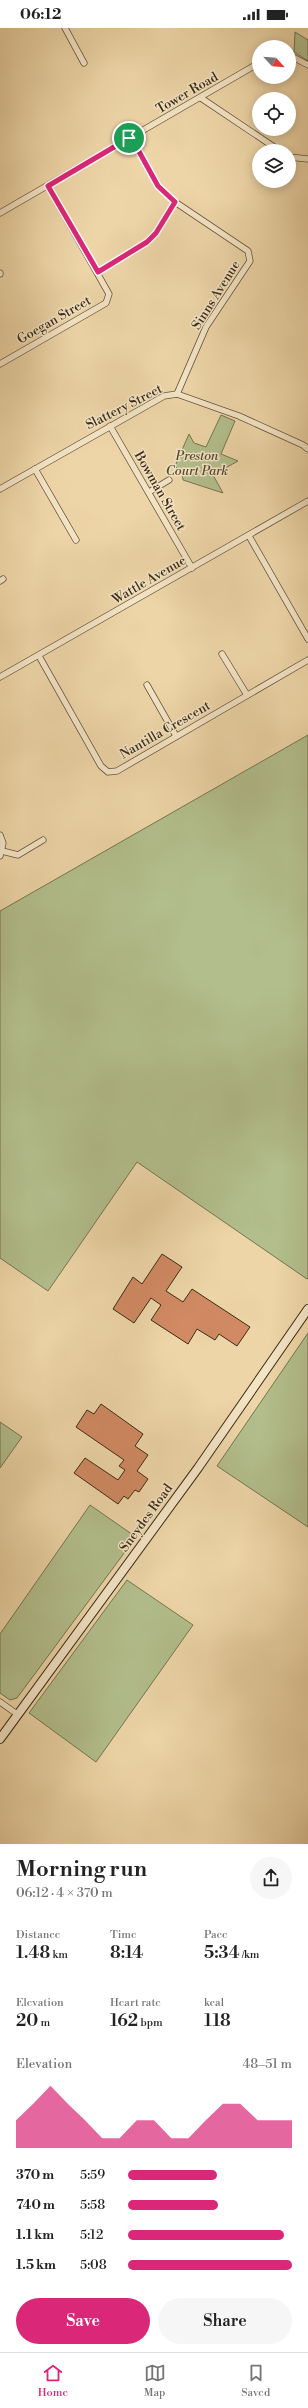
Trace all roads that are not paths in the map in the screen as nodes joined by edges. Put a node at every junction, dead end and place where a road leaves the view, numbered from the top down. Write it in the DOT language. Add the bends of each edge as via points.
graph roads {
  1 [pos="65,28"];
  2 [pos="296,59"];
  3 [pos="84,63"];
  4 [pos="308,65"];
  5 [pos="252,68"];
  6 [pos="201,98"];
  7 [pos="131,137"];
  8 [pos="270,144"];
  9 [pos="296,158"];
  10 [pos="308,159"];
  11 [pos="48,186"];
  12 [pos="175,202"];
  13 [pos="0,213"];
  14 [pos="98,272"];
  15 [pos="0,364"];
  16 [pos="177,394"];
  17 [pos="110,426"];
  18 [pos="308,449"];
  19 [pos="35,469"];
  20 [pos="170,480"];
  21 [pos="0,489"];
  22 [pos="148,492"];
  23 [pos="308,501"];
  24 [pos="248,536"];
  25 [pos="76,540"];
  26 [pos="192,568"];
  27 [pos="308,639"];
  28 [pos="222,654"];
  29 [pos="39,656"];
  30 [pos="308,660"];
  31 [pos="0,677"];
  32 [pos="147,685"];
  33 [pos="247,695"];
  34 [pos="176,736"];
  35 [pos="0,835"];
  36 [pos="43,840"];
  37 [pos="1,853"];
  38 [pos="308,1309"];
  39 [pos="0,1702"];
  40 [pos="17,1714"];
  41 [pos="0,1739"];
  1 -- 3 [label="street"];
  2 -- 4 [label="street"];
  5 -- 6 [label="street, Tower Road"];
  6 -- 7 [label="street, Tower Road"];
  6 -- 8 [label="street"];
  7 -- 11 [label="street, Tower Road"];
  7 -- 12 [label="street, Sinns Avenue" via="158,186"];
  9 -- 10 [label="street"];
  11 -- 13 [label="street, Tower Road"];
  11 -- 14 [label="street, Goegan Street"];
  12 -- 14 [label="street" via="156,233 147,242"];
  12 -- 16 [label="street, Sinns Avenue" via="248,251 250,260 206,327"];
  14 -- 15 [label="street, Goegan Street" via="110,294 106,304"];
  16 -- 17 [label="street, Slattery Street" via="164,396"];
  16 -- 18 [label="street, Slattery Street" via="240,416"];
  17 -- 19 [label="street, Slattery Street"];
  17 -- 22 [label="street, Bowman Street"];
  19 -- 21 [label="street, Slattery Street"];
  19 -- 25 [label="street"];
  20 -- 22 [label="street"];
  22 -- 26 [label="street, Bowman Street"];
  23 -- 24 [label="street, Wattle Avenue"];
  24 -- 26 [label="street, Wattle Avenue"];
  24 -- 27 [label="street"];
  26 -- 29 [label="street, Wattle Avenue"];
  28 -- 33 [label="street"];
  29 -- 31 [label="street, Wattle Avenue"];
  29 -- 34 [label="street, Nantilla Crescent" via="101,766 108,772 117,771"];
  30 -- 33 [label="street, Nantilla Crescent"];
  32 -- 34 [label="street"];
  33 -- 34 [label="street, Nantilla Crescent"];
  35 -- 37 [label="street" via="3,843"];
  36 -- 37 [label="street" via="18,855"];
  38 -- 40 [label="main road, Sneydes Road" via="198,1468"];
  39 -- 40 [label="street"];
  40 -- 41 [label="main road, Sneydes Road"];
}
